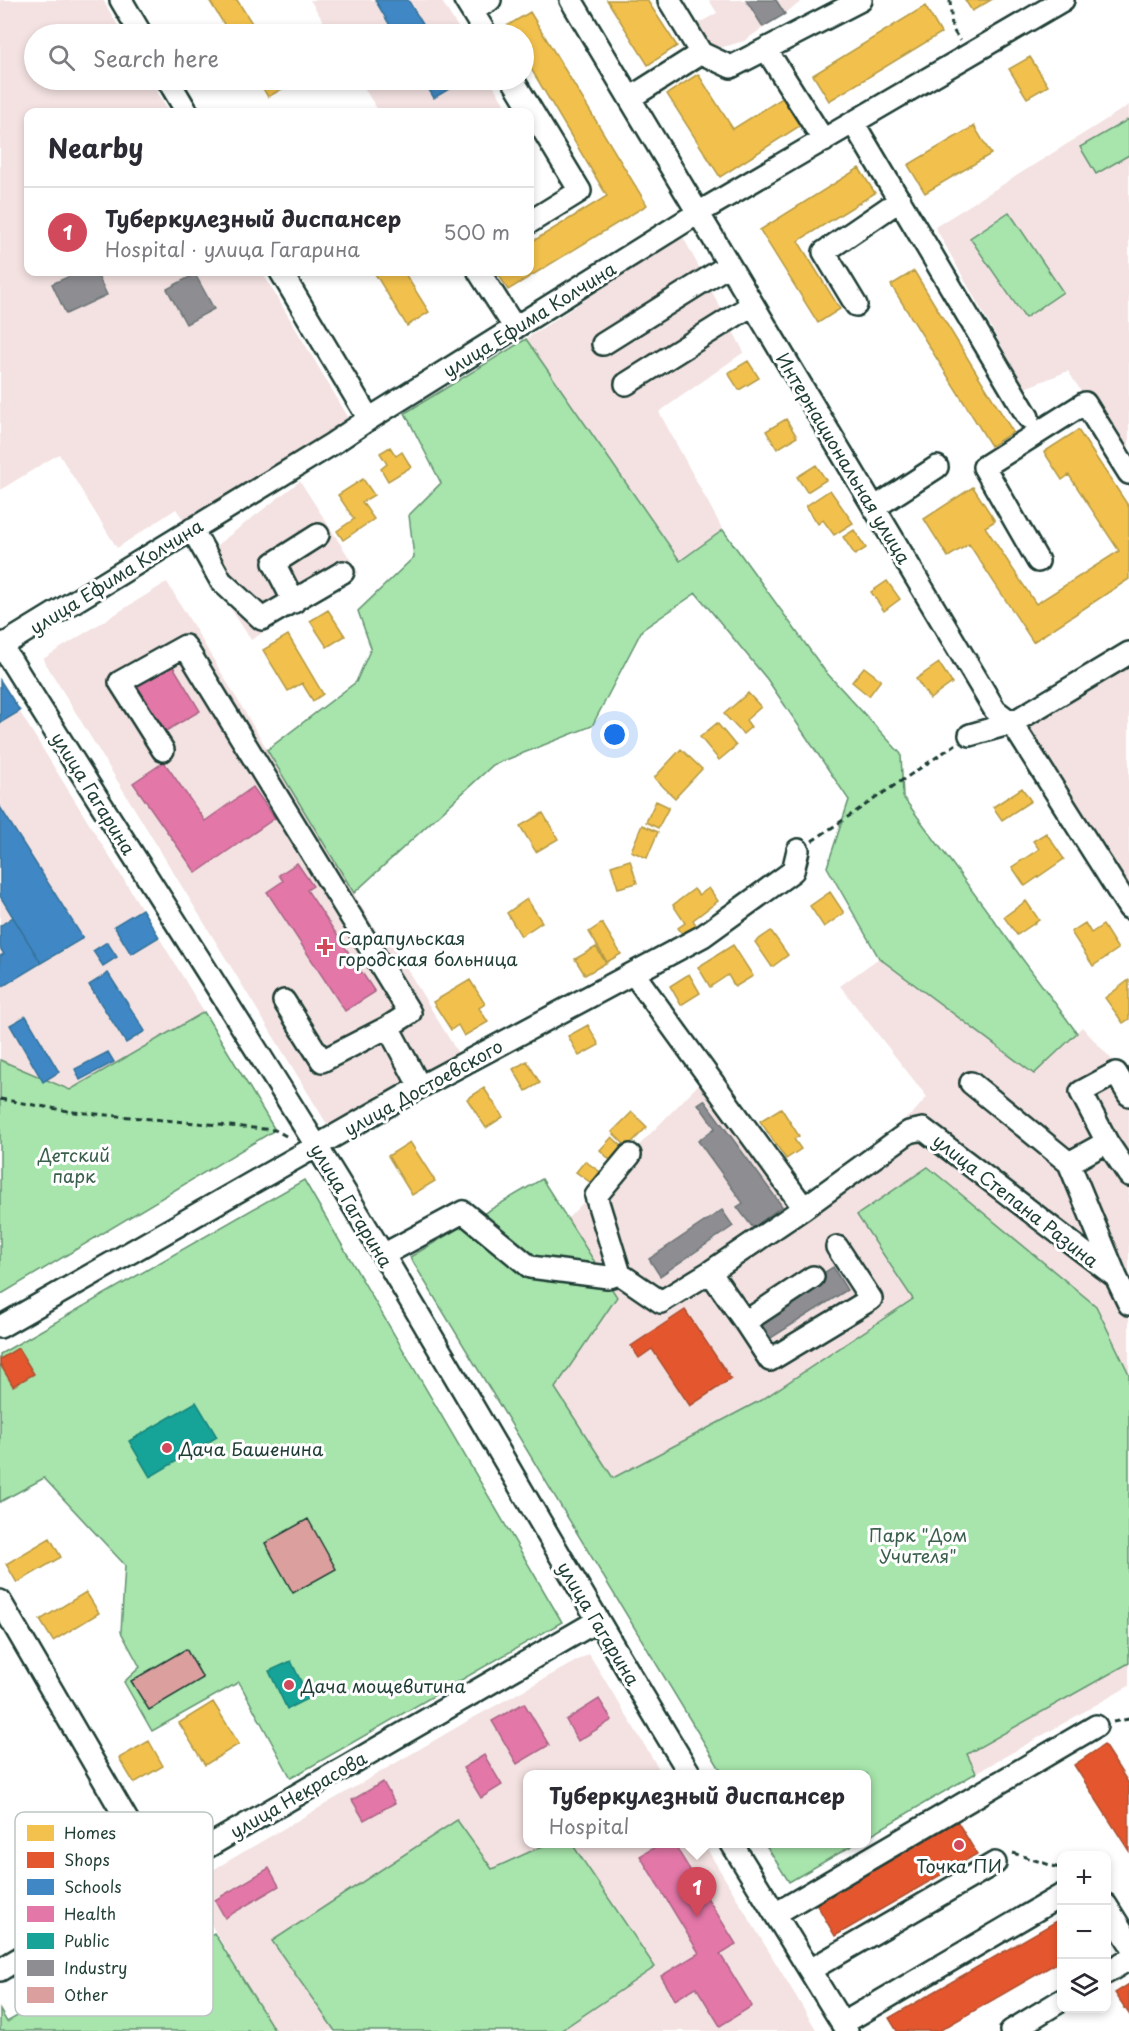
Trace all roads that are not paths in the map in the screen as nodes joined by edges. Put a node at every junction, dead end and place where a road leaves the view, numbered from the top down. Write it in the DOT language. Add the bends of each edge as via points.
graph roads {
  1 [pos="121,0"];
  2 [pos="571,0"];
  3 [pos="669,0"];
  4 [pos="861,0"];
  5 [pos="1063,0"];
  6 [pos="476,4"];
  7 [pos="135,24"];
  8 [pos="483,24"];
  9 [pos="766,49"];
  10 [pos="701,53"];
  11 [pos="174,90"];
  12 [pos="519,90"];
  13 [pos="630,98"];
  14 [pos="185,108"];
  15 [pos="530,108"];
  16 [pos="534,115"];
  17 [pos="854,124"];
  18 [pos="824,141"];
  19 [pos="900,200"];
  20 [pos="698,213"];
  21 [pos="534,220"];
  22 [pos="729,265"];
  23 [pos="283,276"];
  24 [pos="482,276"];
  25 [pos="752,305"];
  26 [pos="856,305"];
  27 [pos="515,328"];
  28 [pos="603,344"];
  29 [pos="626,384"];
  30 [pos="1028,417"];
  31 [pos="369,419"];
  32 [pos="937,467"];
  33 [pos="1129,473"];
  34 [pos="874,507"];
  35 [pos="192,529"];
  36 [pos="318,535"];
  37 [pos="1038,561"];
  38 [pos="343,572"];
  39 [pos="294,602"];
  40 [pos="1,645"];
  41 [pos="1129,653"];
  42 [pos="1012,723"];
  43 [pos="970,735"];
  44 [pos="163,750"];
  45 [pos="798,850"];
  46 [pos="1126,897"];
  47 [pos="634,974"];
  48 [pos="284,1001"];
  49 [pos="388,1027"];
  50 [pos="971,1083"];
  51 [pos="420,1088"];
  52 [pos="1129,1095"];
  53 [pos="1107,1142"];
  54 [pos="317,1146"];
  55 [pos="630,1155"];
  56 [pos="1069,1163"];
  57 [pos="1129,1175"];
  58 [pos="804,1208"];
  59 [pos="837,1247"];
  60 [pos="383,1255"];
  61 [pos="710,1272"];
  62 [pos="620,1274"];
  63 [pos="813,1277"];
  64 [pos="1116,1277"];
  65 [pos="1129,1304"];
  66 [pos="744,1322"];
  67 [pos="0,1328"];
  68 [pos="0,1601"];
  69 [pos="597,1621"];
  70 [pos="1096,1726"];
  71 [pos="688,1770"];
  72 [pos="122,1812"];
  73 [pos="213,1844"];
  74 [pos="734,1848"];
  75 [pos="1004,1858"];
  76 [pos="1057,1899"];
  77 [pos="1111,1912"];
  78 [pos="775,1914"];
  79 [pos="1129,1942"];
  80 [pos="1129,1959"];
  81 [pos="15,1961"];
  82 [pos="0,1970"];
  83 [pos="810,1970"];
  84 [pos="1111,1970"];
  85 [pos="1057,2003"];
  86 [pos="844,2028"];
  87 [pos="1011,2031"];
  1 -- 7 [label="street"];
  2 -- 13 [label="street, Интернациональная улица"];
  3 -- 10 [label="street"];
  4 -- 9 [label="street"];
  5 -- 17 [label="street, улица Ефима Колчина"];
  6 -- 8 [label="street"];
  9 -- 10 [label="street" via="731,67"];
  9 -- 18 [label="street"];
  10 -- 13 [label="street"];
  11 -- 14 [label="street"];
  12 -- 15 [label="street"];
  13 -- 20 [label="street, Интернациональная улица"];
  16 -- 21 [label="street" via="580,191"];
  17 -- 18 [label="street, улица Ефима Колчина"];
  17 -- 19 [label="street"];
  18 -- 20 [label="street, улица Ефима Колчина"];
  19 -- 26 [label="street" via="824,252"];
  19 -- 30 [label="street"];
  20 -- 22 [label="street, Интернациональная улица"];
  20 -- 27 [label="street, улица Ефима Колчина"];
  22 -- 25 [label="street, Интернациональная улица"];
  22 -- 28 [label="street"];
  23 -- 31 [label="street"];
  24 -- 27 [label="street"];
  25 -- 29 [label="street"];
  25 -- 34 [label="street, Интернациональная улица"];
  27 -- 31 [label="street, улица Ефима Колчина"];
  31 -- 35 [label="street, улица Ефима Колчина"];
  32 -- 34 [label="street"];
  33 -- 37 [label="street" via="1085,403 984,467"];
  34 -- 42 [label="street, Интернациональная улица" via="996,710"];
  35 -- 39 [label="street" via="221,581 262,620"];
  35 -- 40 [label="street, улица Ефима Колчина"];
  36 -- 39 [label="street" via="274,563"];
  38 -- 39 [label="street"];
  40 -- 54 [label="street, улица Гагарина"];
  41 -- 42 [label="street"];
  42 -- 43 [label="street"];
  42 -- 46 [label="street, Интернациональная улица"];
  44 -- 49 [label="street" via="120,682 184,646 410,1013"];
  45 -- 47 [label="street, улица Достоевского" via="792,871 703,936"];
  47 -- 51 [label="street, улица Достоевского"];
  47 -- 58 [label="street"];
  48 -- 49 [label="street" via="322,1061"];
  49 -- 51 [label="street"];
  50 -- 56 [label="street"];
  51 -- 54 [label="street, улица Достоевского"];
  52 -- 53 [label="street" via="1116,1073 1081,1092"];
  53 -- 56 [label="street"];
  53 -- 57 [label="street"];
  54 -- 60 [label="street, улица Гагарина"];
  54 -- 67 [label="street, улица Достоевского"];
  55 -- 62 [label="street" via="596,1196"];
  56 -- 64 [label="street"];
  58 -- 61 [label="street, улица Степана Разина"];
  58 -- 64 [label="street, улица Степана Разина" via="909,1131 923,1129"];
  59 -- 66 [label="street" via="871,1299 770,1360"];
  60 -- 62 [label="street" via="463,1212 530,1267 608,1277"];
  60 -- 69 [label="street, улица Гагарина"];
  61 -- 62 [label="street, улица Степана Разина" via="661,1302"];
  61 -- 66 [label="street"];
  63 -- 66 [label="street"];
  64 -- 65 [label="street, улица Степана Разина"];
  68 -- 72 [label="street"];
  69 -- 71 [label="street, улица Гагарина"];
  69 -- 73 [label="street, улица Некрасова"];
  70 -- 78 [label="street"];
  74 -- 78 [label="street"];
  75 -- 83 [label="street"];
  76 -- 86 [label="street"];
  77 -- 79 [label="street"];
  78 -- 83 [label="street"];
  80 -- 84 [label="street"];
  81 -- 82 [label="street, улица Некрасова"];
  83 -- 86 [label="street"];
  85 -- 87 [label="street"];
}
